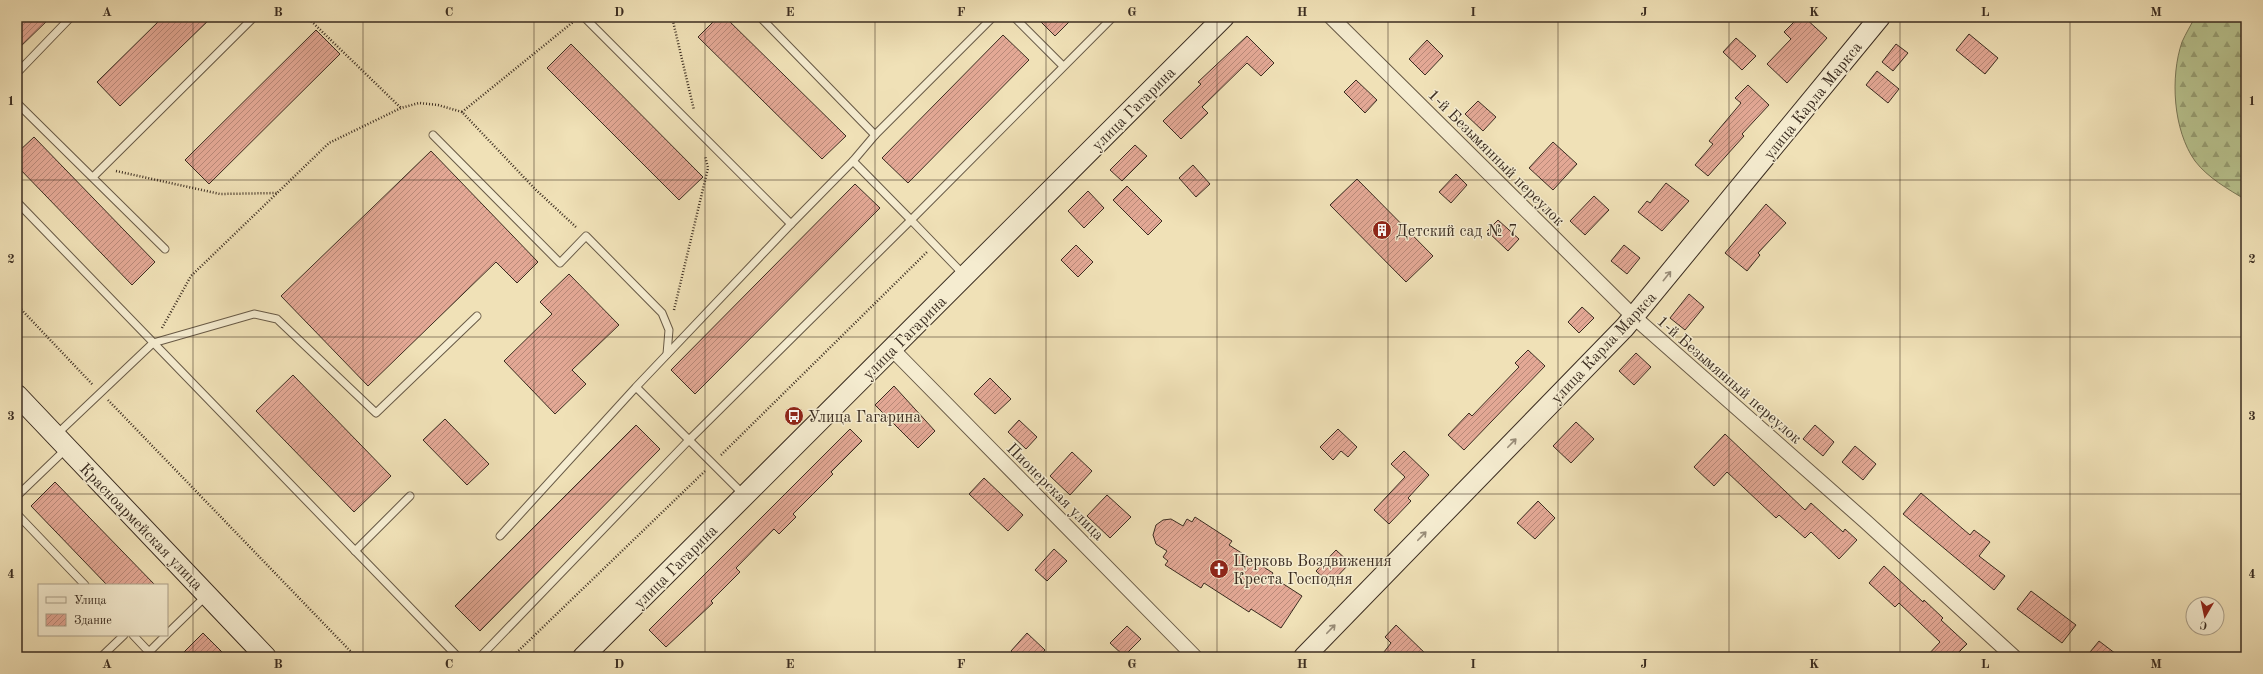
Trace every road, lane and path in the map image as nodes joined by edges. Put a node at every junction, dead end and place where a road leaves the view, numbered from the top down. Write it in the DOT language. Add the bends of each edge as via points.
graph roads {
  1 [pos="71,17"];
  2 [pos="307,17"];
  3 [pos="580,17"];
  4 [pos="584,17"];
  5 [pos="672,17"];
  6 [pos="760,17"];
  7 [pos="993,17"];
  8 [pos="1014,17"];
  9 [pos="1113,17"];
  10 [pos="1224,17"];
  11 [pos="1331,17"];
  12 [pos="1880,17"];
  13 [pos="252,19"];
  14 [pos="1063,66"];
  15 [pos="17,73"];
  16 [pos="17,103"];
  17 [pos="401,108"];
  18 [pos="462,112"];
  19 [pos="699,130"];
  20 [pos="433,134"];
  21 [pos="874,135"];
  22 [pos="853,161"];
  23 [pos="102,168"];
  24 [pos="94,176"];
  25 [pos="278,193"];
  26 [pos="17,202"];
  27 [pos="910,220"];
  28 [pos="791,224"];
  29 [pos="586,236"];
  30 [pos="935,245"];
  31 [pos="165,249"];
  32 [pos="965,276"];
  33 [pos="17,306"];
  34 [pos="477,316"];
  35 [pos="1634,317"];
  36 [pos="669,330"];
  37 [pos="154,343"];
  38 [pos="892,349"];
  39 [pos="667,354"];
  40 [pos="636,387"];
  41 [pos="101,392"];
  42 [pos="17,395"];
  43 [pos="689,440"];
  44 [pos="61,442"];
  45 [pos="713,464"];
  46 [pos="17,496"];
  47 [pos="410,496"];
  48 [pos="745,496"];
  49 [pos="17,514"];
  50 [pos="500,536"];
  51 [pos="355,551"];
  52 [pos="85,584"];
  53 [pos="207,595"];
  54 [pos="168,634"];
  55 [pos="123,636"];
  56 [pos="134,636"];
  57 [pos="166,636"];
  58 [pos="260,655"];
  59 [pos="101,657"];
  60 [pos="356,657"];
  61 [pos="458,657"];
  62 [pos="480,657"];
  63 [pos="512,657"];
  64 [pos="584,657"];
  65 [pos="1195,657"];
  66 [pos="1304,657"];
  67 [pos="2014,657"];
  1 -- 15 [label="lane"];
  2 -- 17 [label="path"];
  3 -- 18 [label="path"];
  4 -- 19 [label="lane"];
  5 -- 19 [label="path"];
  6 -- 21 [label="lane"];
  7 -- 21 [label="lane"];
  8 -- 14 [label="lane"];
  9 -- 14 [label="lane"];
  10 -- 32 [label="main road, улица Гагарина"];
  11 -- 35 [label="street, 1-й Безымянный переулок"];
  35 -- 12 [label="main road, улица Карла Маркса, one-way"];
  13 -- 23 [label="lane"];
  14 -- 27 [label="lane"];
  16 -- 24 [label="lane"];
  17 -- 18 [label="path" via="419,103"];
  17 -- 25 [label="path" via="329,143"];
  18 -- 29 [label="path" via="535,188"];
  19 -- 28 [label="lane"];
  19 -- 36 [label="path" via="708,168"];
  20 -- 29 [label="lane" via="560,263"];
  21 -- 22 [label="lane"];
  22 -- 27 [label="lane"];
  22 -- 28 [label="lane"];
  23 -- 24 [label="lane"];
  23 -- 25 [label="path" via="220,194"];
  24 -- 31 [label="lane"];
  25 -- 37 [label="path" via="191,276"];
  26 -- 37 [label="lane"];
  27 -- 30 [label="lane"];
  27 -- 43 [label="lane"];
  28 -- 39 [label="lane"];
  29 -- 36 [label="lane" via="662,313"];
  30 -- 32 [label="lane"];
  30 -- 45 [label="path"];
  32 -- 38 [label="main road, улица Гагарина"];
  33 -- 41 [label="path"];
  34 -- 37 [label="lane" via="376,413 277,319 254,314"];
  66 -- 35 [label="main road, улица Карла Маркса, one-way"];
  35 -- 67 [label="street, 1-й Безымянный переулок"];
  36 -- 39 [label="lane"];
  37 -- 41 [label="lane"];
  37 -- 51 [label="lane"];
  38 -- 48 [label="main road, улица Гагарина"];
  38 -- 65 [label="street, Пионерская улица"];
  39 -- 40 [label="lane"];
  40 -- 43 [label="lane"];
  40 -- 50 [label="lane"];
  41 -- 44 [label="lane"];
  41 -- 60 [label="path"];
  42 -- 44 [label="main road, Красноармейская улица"];
  43 -- 45 [label="lane"];
  43 -- 62 [label="lane"];
  44 -- 46 [label="lane"];
  44 -- 53 [label="main road, Красноармейская улица"];
  45 -- 48 [label="lane"];
  45 -- 63 [label="path"];
  47 -- 51 [label="lane"];
  48 -- 64 [label="main road, улица Гагарина"];
  49 -- 52 [label="lane"];
  51 -- 61 [label="lane"];
  53 -- 54 [label="lane"];
  53 -- 58 [label="main road, Красноармейская улица"];
  55 -- 59 [label="lane"];
  56 -- 57 [label="lane" via="149,652"];
}
